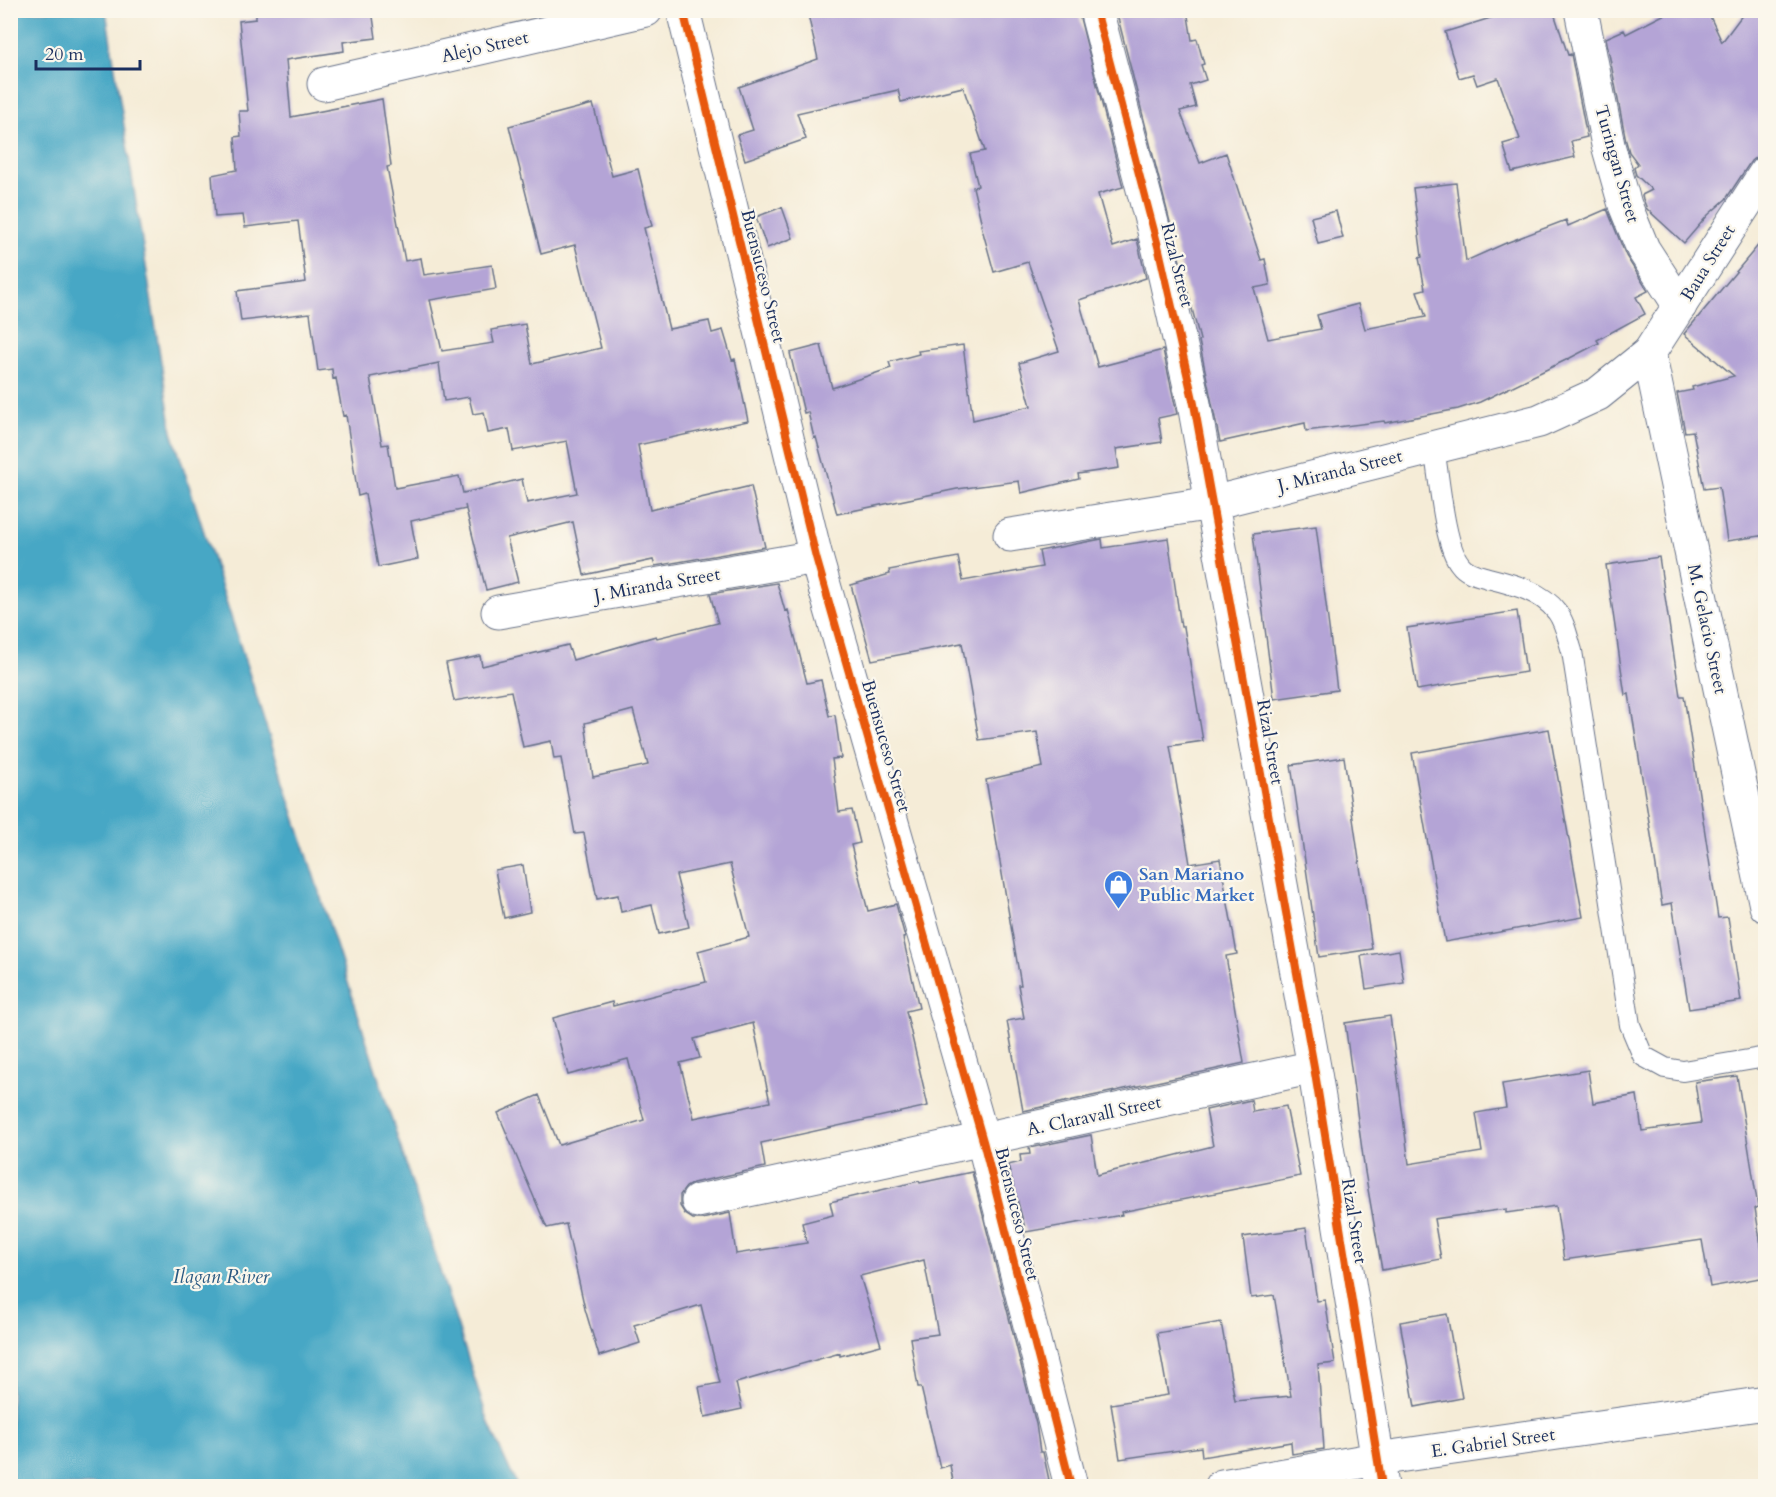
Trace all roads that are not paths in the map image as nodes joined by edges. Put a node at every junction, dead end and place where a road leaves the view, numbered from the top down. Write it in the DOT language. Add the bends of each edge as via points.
graph roads {
  1 [pos="646,10"];
  2 [pos="683,10"];
  3 [pos="1096,10"];
  4 [pos="1581,10"];
  5 [pos="324,84"];
  6 [pos="1766,172"];
  7 [pos="1680,306"];
  8 [pos="1649,353"];
  9 [pos="1434,448"];
  10 [pos="1212,503"];
  11 [pos="1010,535"];
  12 [pos="816,557"];
  13 [pos="498,612"];
  14 [pos="1766,906"];
  15 [pos="1766,1057"];
  16 [pos="1314,1067"];
  17 [pos="983,1141"];
  18 [pos="698,1201"];
  19 [pos="1766,1404"];
  20 [pos="1379,1473"];
  21 [pos="1071,1486"];
  22 [pos="1222,1486"];
  1 -- 5 [label="street, Alejo Street"];
  2 -- 12 [label="street, Buensuceso Street"];
  3 -- 10 [label="street, Rizal Street" via="1159,250"];
  4 -- 7 [label="street, Turingan Street" via="1608,145 1625,205 1643,249"];
  6 -- 7 [label="street, Baua Street"];
  7 -- 8 [label="street, Baua Street"];
  8 -- 9 [label="street, J. Miranda Street" via="1598,394 1539,422"];
  8 -- 14 [label="street, M. Gelacio Street"];
  9 -- 10 [label="street, J. Miranda Street"];
  9 -- 15 [label="lane" via="1447,533 1461,566 1542,597 1558,613 1572,651 1630,1025 1643,1056 1665,1068 1683,1071"];
  10 -- 11 [label="street, J. Miranda Street"];
  10 -- 16 [label="street, Rizal Street"];
  12 -- 13 [label="street, J. Miranda Street"];
  12 -- 17 [label="street, Buensuceso Street"];
  16 -- 17 [label="street, A. Claravall Street"];
  16 -- 20 [label="street, Rizal Street"];
  17 -- 18 [label="street, A. Claravall Street"];
  17 -- 21 [label="street, Buensuceso Street"];
  19 -- 20 [label="street, E. Gabriel Street"];
  20 -- 22 [label="street, E. Gabriel Street"];
}
